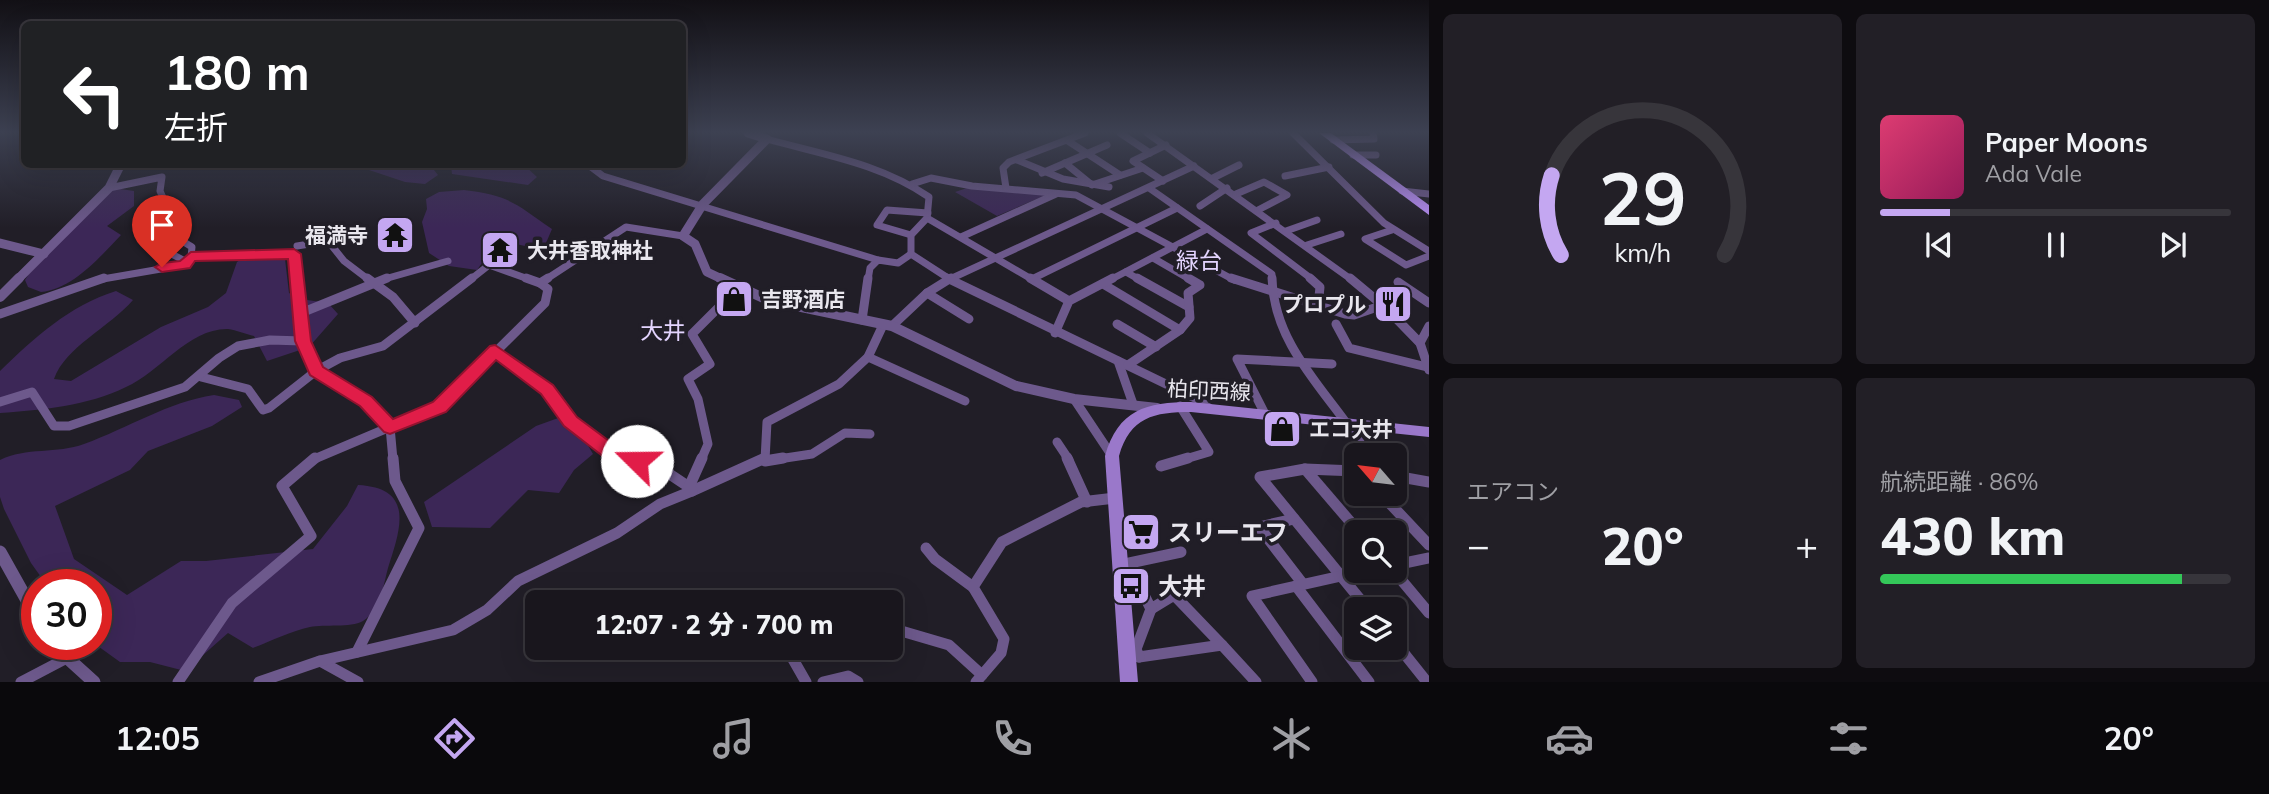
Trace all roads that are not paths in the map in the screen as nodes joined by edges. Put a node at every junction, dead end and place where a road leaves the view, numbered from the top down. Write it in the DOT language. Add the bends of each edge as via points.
graph roads {
  1 [pos="743,165"];
  2 [pos="870,165"];
  3 [pos="1007,165"];
  4 [pos="1026,165"];
  5 [pos="1061,165"];
  6 [pos="1067,165"];
  7 [pos="1105,165"];
  8 [pos="1138,165"];
  9 [pos="1239,165"];
  10 [pos="1327,165"];
  11 [pos="1366,165"];
  12 [pos="1194,166"];
  13 [pos="1329,167"];
  14 [pos="119,168"];
  15 [pos="592,168"];
  16 [pos="1143,168"];
  17 [pos="1042,173"];
  18 [pos="1120,175"];
  19 [pos="1285,176"];
  20 [pos="1213,178"];
  21 [pos="1163,181"];
  22 [pos="912,184"];
  23 [pos="1093,185"];
  24 [pos="1109,187"];
  25 [pos="109,188"];
  26 [pos="1006,188"];
  27 [pos="1149,188"];
  28 [pos="1227,188"];
  29 [pos="1402,191"];
  30 [pos="1058,193"];
  31 [pos="1236,194"];
  32 [pos="1429,194"];
  33 [pos="703,205"];
  34 [pos="1200,206"];
  35 [pos="1105,208"];
  36 [pos="1177,208"];
  37 [pos="1258,210"];
  38 [pos="1429,211"];
  39 [pos="928,216"];
  40 [pos="1317,220"];
  41 [pos="1276,223"];
  42 [pos="1138,226"];
  43 [pos="1207,229"];
  44 [pos="1286,230"];
  45 [pos="1392,230"];
  46 [pos="1341,234"];
  47 [pos="911,235"];
  48 [pos="684,236"];
  49 [pos="175,237"];
  50 [pos="961,237"];
  51 [pos="0,243"];
  52 [pos="1307,245"];
  53 [pos="297,246"];
  54 [pos="1174,246"];
  55 [pos="1429,251"];
  56 [pos="44,254"];
  57 [pos="911,254"];
  58 [pos="1429,256"];
  59 [pos="1153,258"];
  60 [pos="189,259"];
  61 [pos="997,259"];
  62 [pos="878,260"];
  63 [pos="448,261"];
  64 [pos="1126,272"];
  65 [pos="949,279"];
  66 [pos="1032,279"];
  67 [pos="373,282"];
  68 [pos="1398,282"];
  69 [pos="540,283"];
  70 [pos="1103,284"];
  71 [pos="737,289"];
  72 [pos="1270,290"];
  73 [pos="927,293"];
  74 [pos="0,297"];
  75 [pos="1069,302"];
  76 [pos="1429,303"];
  77 [pos="1383,305"];
  78 [pos="1318,306"];
  79 [pos="1189,307"];
  80 [pos="301,313"];
  81 [pos="0,314"];
  82 [pos="969,318"];
  83 [pos="862,320"];
  84 [pos="415,323"];
  85 [pos="1117,324"];
  86 [pos="1336,324"];
  87 [pos="887,326"];
  88 [pos="1429,326"];
  89 [pos="1181,330"];
  90 [pos="1055,332"];
  91 [pos="303,341"];
  92 [pos="1420,343"];
  93 [pos="1156,347"];
  94 [pos="495,351"];
  95 [pos="868,357"];
  96 [pos="1123,363"];
  97 [pos="1303,363"];
  98 [pos="1332,364"];
  99 [pos="1428,369"];
  100 [pos="316,370"];
  101 [pos="201,377"];
  102 [pos="1074,399"];
  103 [pos="965,401"];
  104 [pos="0,402"];
  105 [pos="1133,404"];
  106 [pos="1180,406"];
  107 [pos="1157,408"];
  108 [pos="1209,408"];
  109 [pos="1265,414"];
  110 [pos="1345,422"];
  111 [pos="390,427"];
  112 [pos="1429,432"];
  113 [pos="870,434"];
  114 [pos="1057,442"];
  115 [pos="1360,443"];
  116 [pos="1112,456"];
  117 [pos="765,461"];
  118 [pos="1161,466"];
  119 [pos="1305,468"];
  120 [pos="1344,470"];
  121 [pos="1407,479"];
  122 [pos="1428,483"];
  123 [pos="690,489"];
  124 [pos="1115,498"];
  125 [pos="1087,502"];
  126 [pos="1392,506"];
  127 [pos="1294,519"];
  128 [pos="1349,520"];
  129 [pos="1429,545"];
  130 [pos="926,548"];
  131 [pos="0,552"];
  132 [pos="1181,552"];
  133 [pos="1429,558"];
  134 [pos="1407,563"];
  135 [pos="1120,565"];
  136 [pos="1344,575"];
  137 [pos="1341,576"];
  138 [pos="1404,583"];
  139 [pos="1299,585"];
  140 [pos="973,587"];
  141 [pos="21,589"];
  142 [pos="1358,597"];
  143 [pos="1152,609"];
  144 [pos="1429,613"];
  145 [pos="903,634"];
  146 [pos="1222,645"];
  147 [pos="357,652"];
  148 [pos="1133,655"];
  149 [pos="1407,657"];
  150 [pos="63,660"];
  151 [pos="66,660"];
  152 [pos="793,660"];
  153 [pos="320,661"];
  154 [pos="979,678"];
  155 [pos="179,681"];
  156 [pos="21,682"];
  157 [pos="94,682"];
  158 [pos="259,682"];
  159 [pos="358,682"];
  160 [pos="806,682"];
  161 [pos="822,682"];
  162 [pos="858,682"];
  163 [pos="1129,682"];
  164 [pos="1256,682"];
  165 [pos="1312,682"];
  166 [pos="1369,682"];
  167 [pos="1427,682"];
  1 -- 33 [label="street"];
  2 -- 22 [label="street"];
  3 -- 26 [label="street" via="1003,167"];
  4 -- 17 [label="street"];
  5 -- 17 [label="street"];
  6 -- 23 [label="street"];
  7 -- 18 [label="street"];
  8 -- 16 [label="street"];
  9 -- 20 [label="street"];
  10 -- 13 [label="street"];
  11 -- 29 [label="main road"];
  12 -- 20 [label="street"];
  12 -- 21 [label="street"];
  13 -- 19 [label="street"];
  13 -- 45 [label="street"];
  14 -- 25 [label="street"];
  15 -- 33 [label="street" via="603,176"];
  16 -- 18 [label="street"];
  16 -- 21 [label="street"];
  17 -- 23 [label="street"];
  18 -- 23 [label="street"];
  20 -- 28 [label="street"];
  21 -- 27 [label="street"];
  22 -- 26 [label="street" via="931,178"];
  22 -- 39 [label="street" via="929,197"];
  23 -- 24 [label="street"];
  25 -- 49 [label="street" via="162,177 164,200 146,212 153,223"];
  25 -- 56 [label="street"];
  26 -- 30 [label="street"];
  27 -- 35 [label="street"];
  27 -- 36 [label="street"];
  28 -- 31 [label="street"];
  28 -- 34 [label="street"];
  29 -- 32 [label="street"];
  29 -- 38 [label="main road"];
  30 -- 35 [label="street" via="1076,195"];
  30 -- 50 [label="street"];
  31 -- 37 [label="street"];
  31 -- 37 [label="street" via="1264,182 1287,195"];
  33 -- 48 [label="street"];
  33 -- 62 [label="street"];
  35 -- 42 [label="street"];
  35 -- 61 [label="street"];
  36 -- 42 [label="street"];
  36 -- 43 [label="street"];
  37 -- 41 [label="street"];
  39 -- 47 [label="street"];
  39 -- 47 [label="street" via="887,210 877,225"];
  39 -- 50 [label="street"];
  40 -- 44 [label="street"];
  41 -- 44 [label="street"];
  41 -- 78 [label="street" via="1251,233 1317,283"];
  42 -- 54 [label="street"];
  42 -- 66 [label="street"];
  43 -- 54 [label="street"];
  43 -- 72 [label="street" via="1272,274"];
  44 -- 52 [label="street"];
  45 -- 55 [label="street"];
  45 -- 58 [label="street" via="1365,239 1406,265"];
  46 -- 52 [label="street"];
  47 -- 57 [label="street"];
  48 -- 69 [label="street" via="626,227"];
  48 -- 71 [label="street" via="695,244 706,272"];
  49 -- 60 [label="street" via="192,247"];
  49 -- 60 [label="street" via="158,247"];
  50 -- 61 [label="street"];
  51 -- 56 [label="street"];
  52 -- 77 [label="street"];
  53 -- 67 [label="street" via="328,241 344,261"];
  54 -- 59 [label="street"];
  54 -- 72 [label="street" via="1235,280"];
  56 -- 74 [label="street"];
  57 -- 62 [label="street" via="898,263"];
  57 -- 65 [label="street"];
  59 -- 64 [label="street"];
  59 -- 79 [label="street" via="1200,285 1188,293"];
  60 -- 80 [label="street" via="294,254"];
  60 -- 81 [label="street" via="184,265 92,281"];
  61 -- 65 [label="street"];
  61 -- 66 [label="street"];
  62 -- 83 [label="street" via="870,268"];
  63 -- 67 [label="street"];
  64 -- 70 [label="street"];
  64 -- 79 [label="street"];
  65 -- 73 [label="street"];
  65 -- 90 [label="street"];
  66 -- 75 [label="street"];
  67 -- 80 [label="street"];
  67 -- 84 [label="street"];
  68 -- 76 [label="street"];
  69 -- 84 [label="street" via="489,265"];
  69 -- 94 [label="street" via="548,289 545,303"];
  70 -- 75 [label="street"];
  70 -- 89 [label="street"];
  71 -- 83 [label="street" via="802,310"];
  71 -- 123 [label="street" via="692,334 710,364 688,379 698,399 708,444"];
  72 -- 78 [label="street"];
  72 -- 97 [label="street" via="1284,336"];
  73 -- 82 [label="street"];
  73 -- 87 [label="street"];
  75 -- 90 [label="street"];
  77 -- 78 [label="street" via="1354,315"];
  77 -- 92 [label="street"];
  79 -- 89 [label="street" via="1190,318"];
  80 -- 91 [label="street"];
  83 -- 87 [label="street"];
  84 -- 100 [label="street" via="383,345"];
  85 -- 93 [label="street"];
  86 -- 99 [label="street" via="1349,348"];
  87 -- 95 [label="street"];
  87 -- 102 [label="street" via="1016,386"];
  88 -- 92 [label="street"];
  89 -- 93 [label="street"];
  90 -- 96 [label="street"];
  91 -- 100 [label="street"];
  91 -- 101 [label="street" via="267,337 242,345 219,358"];
  92 -- 99 [label="street"];
  93 -- 96 [label="street"];
  94 -- 111 [label="street" via="439,407"];
  94 -- 123 [label="street" via="547,389 571,422 615,456 659,467"];
  95 -- 103 [label="street"];
  95 -- 117 [label="street" via="839,384 767,422"];
  96 -- 105 [label="street"];
  96 -- 108 [label="street"];
  97 -- 98 [label="street"];
  97 -- 109 [label="street" via="1237,359"];
  97 -- 110 [label="street"];
  100 -- 101 [label="street" via="263,410 248,389"];
  100 -- 111 [label="street" via="366,402"];
  101 -- 104 [label="street" via="186,387 69,426 54,426 32,392"];
  102 -- 105 [label="street"];
  102 -- 116 [label="street"];
  105 -- 107 [label="street"];
  106 -- 107 [label="main road, 柏印西線"];
  106 -- 108 [label="main road, 柏印西線"];
  106 -- 118 [label="street" via="1209,452"];
  107 -- 116 [label="main road, 柏印西線" via="1122,428"];
  108 -- 109 [label="main road, 柏印西線"];
  109 -- 110 [label="main road, 柏印西線"];
  110 -- 112 [label="main road, 柏印西線"];
  110 -- 115 [label="street"];
  111 -- 147 [label="street" via="395,481 419,528"];
  111 -- 155 [label="street" via="313,459 282,486 311,536 232,603"];
  113 -- 117 [label="street" via="845,433 812,454"];
  114 -- 125 [label="street"];
  116 -- 124 [label="main road, 柏印西線"];
  117 -- 123 [label="street"];
  119 -- 120 [label="street"];
  119 -- 127 [label="street" via="1260,477"];
  119 -- 128 [label="street"];
  121 -- 122 [label="street"];
  123 -- 147 [label="street" via="617,533 518,581 487,610 453,630"];
  124 -- 125 [label="street"];
  124 -- 135 [label="main road, 柏印西線"];
  125 -- 140 [label="street" via="1002,542"];
  126 -- 129 [label="street"];
  127 -- 137 [label="street"];
  127 -- 139 [label="street" via="1259,527"];
  130 -- 140 [label="street"];
  131 -- 141 [label="street"];
  132 -- 135 [label="street"];
  133 -- 134 [label="street"];
  135 -- 143 [label="street" via="1132,571"];
  135 -- 148 [label="main road, 柏印西線"];
  136 -- 137 [label="street"];
  137 -- 139 [label="street"];
  137 -- 142 [label="street"];
  138 -- 144 [label="street"];
  139 -- 165 [label="street" via="1252,596"];
  139 -- 166 [label="street"];
  140 -- 154 [label="street" via="1004,639 1001,653"];
  143 -- 146 [label="street" via="1174,595"];
  143 -- 148 [label="street"];
  145 -- 154 [label="street" via="949,645"];
  146 -- 148 [label="street"];
  146 -- 164 [label="street"];
  147 -- 153 [label="street"];
  148 -- 163 [label="main road, 柏印西線"];
  149 -- 167 [label="street"];
  150 -- 156 [label="street"];
  151 -- 157 [label="street"];
  152 -- 160 [label="street"];
  153 -- 158 [label="street"];
  153 -- 159 [label="street"];
  161 -- 162 [label="street" via="848,676"];
}
